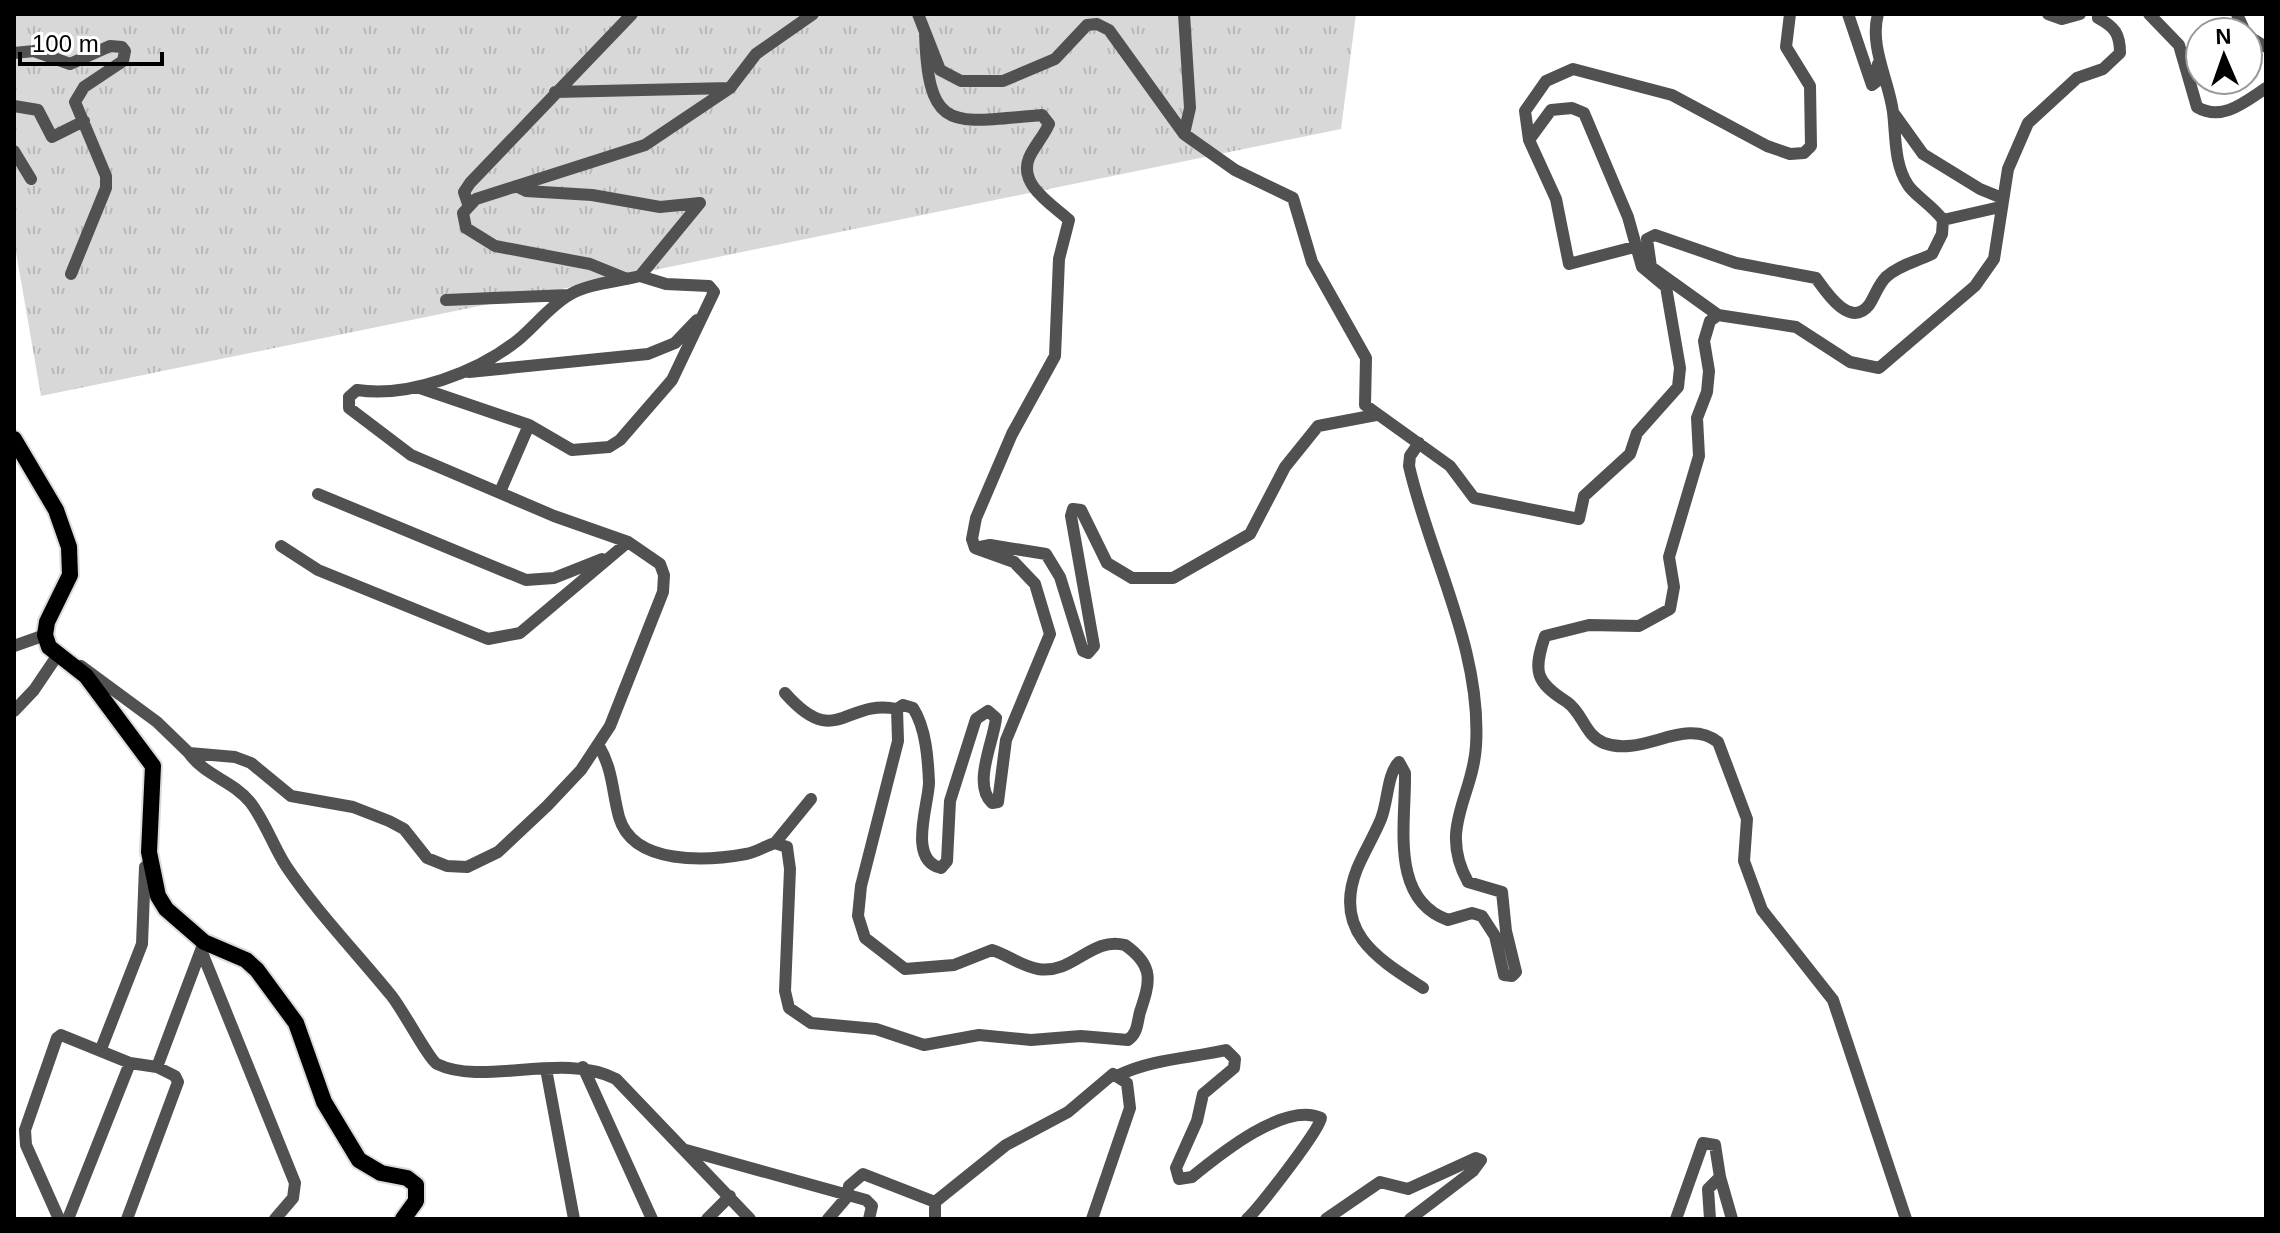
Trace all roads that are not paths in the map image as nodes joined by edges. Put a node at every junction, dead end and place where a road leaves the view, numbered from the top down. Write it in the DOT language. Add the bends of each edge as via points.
graph roads {
  1 [pos="632,14"];
  2 [pos="813,14"];
  3 [pos="918,14"];
  4 [pos="1184,14"];
  5 [pos="1790,14"];
  6 [pos="1848,14"];
  7 [pos="1878,14"];
  8 [pos="2048,14"];
  9 [pos="2080,14"];
  10 [pos="2098,14"];
  11 [pos="2149,14"];
  12 [pos="925,32"];
  13 [pos="1878,51"];
  14 [pos="14,53"];
  15 [pos="730,88"];
  16 [pos="2266,88"];
  17 [pos="555,92"];
  18 [pos="14,106"];
  19 [pos="1893,112"];
  20 [pos="84,121"];
  21 [pos="1184,134"];
  22 [pos="1529,140"];
  23 [pos="15,155"];
  24 [pos="31,179"];
  25 [pos="516,186"];
  26 [pos="2001,202"];
  27 [pos="468,204"];
  28 [pos="1943,220"];
  29 [pos="1634,247"];
  30 [pos="71,274"];
  31 [pos="634,278"];
  32 [pos="1668,284"];
  33 [pos="568,295"];
  34 [pos="446,300"];
  35 [pos="1718,315"];
  36 [pos="699,318"];
  37 [pos="462,373"];
  38 [pos="417,387"];
  39 [pos="1376,415"];
  40 [pos="529,425"];
  41 [pos="14,439"];
  42 [pos="1419,443"];
  43 [pos="500,492"];
  44 [pos="318,494"];
  45 [pos="628,542"];
  46 [pos="281,546"];
  47 [pos="975,548"];
  48 [pos="612,555"];
  49 [pos="45,635"];
  50 [pos="14,646"];
  51 [pos="65,657"];
  52 [pos="785,693"];
  53 [pos="897,709"];
  54 [pos="14,711"];
  55 [pos="599,746"];
  56 [pos="189,753"];
  57 [pos="811,799"];
  58 [pos="775,843"];
  59 [pos="150,864"];
  60 [pos="203,946"];
  61 [pos="1423,988"];
  62 [pos="101,1049"];
  63 [pos="130,1063"];
  64 [pos="157,1067"];
  65 [pos="583,1067"];
  66 [pos="546,1069"];
  67 [pos="1119,1075"];
  68 [pos="686,1150"];
  69 [pos="1720,1177"];
  70 [pos="730,1196"];
  71 [pos="847,1197"];
  72 [pos="935,1202"];
  73 [pos="59,1219"];
  74 [pos="68,1219"];
  75 [pos="127,1219"];
  76 [pos="275,1219"];
  77 [pos="403,1219"];
  78 [pos="574,1219"];
  79 [pos="652,1219"];
  80 [pos="707,1219"];
  81 [pos="750,1219"];
  82 [pos="828,1219"];
  83 [pos="869,1219"];
  84 [pos="935,1219"];
  85 [pos="1092,1219"];
  86 [pos="1247,1219"];
  87 [pos="1326,1219"];
  88 [pos="1410,1219"];
  89 [pos="1676,1219"];
  90 [pos="1710,1219"];
  91 [pos="1732,1219"];
  92 [pos="1906,1219"];
  1 -- 17 [label="street"];
  2 -- 15 [label="street" via="756,54"];
  3 -- 12 [label="street"];
  4 -- 21 [label="street" via="1190,108"];
  5 -- 22 [label="street" via="1786,47 1810,86 1811,146 1804,153 1767,146 1672,95 1573,69 1546,81 1525,111"];
  6 -- 13 [label="street" via="1872,85"];
  7 -- 13 [label="street"];
  8 -- 9 [label="street" via="2062,19"];
  10 -- 26 [label="street" via="2120,37 2120,53 2103,69 2077,78 2028,123 2008,169"];
  11 -- 16 [label="street" via="2179,45 2197,107 2206,113 2236,108"];
  12 -- 21 [label="street" via="940,70 961,81 1003,81 1055,59 1087,25 1097,24 1117,38"];
  12 -- 47 [label="street" via="933,101 952,119 1047,118 1045,135 1028,159 1028,172 1033,186 1069,220 1059,259 1055,356 1012,434 976,518"];
  13 -- 19 [label="street"];
  14 -- 20 [label="street" via="34,51 70,64 110,46 122,47 123,61 78,95 75,102"];
  15 -- 17 [label="street"];
  15 -- 25 [label="street" via="645,145"];
  17 -- 27 [label="street" via="470,183 464,192"];
  18 -- 20 [label="street" via="38,110 52,137"];
  19 -- 26 [label="street" via="1923,154"];
  19 -- 28 [label="street" via="1901,172 1909,189 1926,199"];
  20 -- 30 [label="street" via="106,188"];
  21 -- 39 [label="street" via="1235,170 1293,198 1312,262 1366,358 1365,405"];
  22 -- 29 [label="street" via="1556,199 1569,264"];
  22 -- 29 [label="street" via="1551,110 1584,113 1628,217"];
  23 -- 24 [label="street"];
  25 -- 27 [label="street"];
  25 -- 31 [label="street" via="660,207 700,203"];
  26 -- 28 [label="street"];
  26 -- 35 [label="street" via="1994,259 1975,286 1879,368 1850,362 1796,327"];
  27 -- 31 [label="street" via="463,213 466,228 495,246"];
  28 -- 32 [label="street" via="1932,254 1883,279 1866,308 1855,312 1834,305 1816,278 1736,263 1655,235 1647,239 1651,267"];
  29 -- 32 [label="street" via="1642,267"];
  31 -- 33 [label="street"];
  31 -- 36 [label="street" via="709,286 713,298"];
  32 -- 35 [label="street"];
  32 -- 42 [label="street" via="1678,387 1637,433 1630,454 1584,496 1579,519 1474,498 1450,466"];
  33 -- 34 [label="street"];
  33 -- 37 [label="street" via="515,342"];
  35 -- 92 [label="street" via="1710,321 1704,341 1709,371 1697,418 1699,456 1669,557 1674,587 1670,609 1639,626 1589,625 1545,636 1537,669 1546,689 1572,706 1594,737 1605,743 1647,744 1695,732 1718,742 1747,819 1744,861 1762,910 1833,1000"];
  36 -- 37 [label="street" via="675,343 648,354"];
  36 -- 40 [label="street" via="672,380 609,447 572,450"];
  37 -- 38 [label="street"];
  38 -- 40 [label="street"];
  38 -- 43 [label="street" via="357,390 349,397 349,408 411,455"];
  39 -- 42 [label="street"];
  39 -- 47 [label="street" via="1318,426 1285,467 1250,534 1173,578 1132,578 1107,563 1081,510 1073,509 1094,646 1088,653 1046,554 990,545"];
  40 -- 43 [label="street"];
  41 -- 49 [label="main road" via="56,510 69,547 70,575"];
  42 -- 61 [label="street" via="1409,466 1466,652 1473,704 1476,747 1455,842 1468,882 1502,892 1516,972 1504,975 1495,936 1482,916 1472,913 1448,920 1434,915 1411,891 1405,861 1405,773 1399,762 1356,872 1349,911 1359,937 1375,957"];
  43 -- 45 [label="street"];
  44 -- 48 [label="street" via="526,580 554,578"];
  45 -- 48 [label="street"];
  45 -- 55 [label="street" via="660,564 663,592"];
  46 -- 48 [label="street" via="318,570 500,639 520,633"];
  47 -- 53 [label="street" via="1014,562 1035,584 1050,634 1006,740 998,802 992,803 986,793 987,754 996,718 988,711 976,719 950,801 947,861 941,868 929,859 922,840 929,780 921,720 913,708"];
  49 -- 50 [label="street"];
  49 -- 51 [label="main road" via="49,647"];
  51 -- 54 [label="street"];
  51 -- 56 [label="street" via="93,672"];
  51 -- 59 [label="main road" via="151,759 155,773"];
  52 -- 53 [label="street" via="803,713 819,720 879,707"];
  53 -- 58 [label="street" via="898,741 861,886 858,916 865,938 905,969 954,965 992,950 1030,966 1054,969 1104,942 1125,945 1141,960 1150,980 1133,1037 1031,1040 979,1035 924,1045 876,1029 811,1023 789,1008 785,991 790,855 787,847"];
  55 -- 56 [label="street" via="498,852 467,867 427,858 404,829 389,821 353,807 291,796 251,763"];
  55 -- 58 [label="street" via="616,786 620,819 645,847 674,858 729,857"];
  56 -- 66 [label="street" via="198,767 232,785 250,803 285,864 391,994 432,1062 456,1072"];
  57 -- 58 [label="street"];
  59 -- 60 [label="main road" via="166,909"];
  59 -- 62 [label="street" via="145,867 142,944"];
  60 -- 64 [label="street"];
  60 -- 76 [label="street" via="295,1183 293,1198"];
  60 -- 77 [label="main road" via="246,960 280,999 296,1023 324,1102 359,1160 416,1185 416,1201"];
  62 -- 63 [label="street"];
  62 -- 73 [label="street" via="68,1035 57,1038 25,1130 26,1145"];
  63 -- 64 [label="street"];
  63 -- 74 [label="street"];
  64 -- 75 [label="street" via="175,1076 177,1092"];
  65 -- 66 [label="street"];
  65 -- 68 [label="street" via="616,1079"];
  65 -- 79 [label="street"];
  66 -- 78 [label="street"];
  67 -- 72 [label="street" via="1108,1076 1068,1112 1006,1145"];
  67 -- 85 [label="street" via="1131,1094 1130,1108"];
  67 -- 86 [label="street" via="1155,1062 1226,1050 1235,1059 1234,1068 1203,1094 1176,1168 1179,1179 1192,1177 1258,1128 1306,1115 1321,1118 1319,1128"];
  68 -- 70 [label="street"];
  68 -- 71 [label="street"];
  69 -- 89 [label="street" via="1715,1145 1703,1143"];
  69 -- 90 [label="street" via="1708,1189"];
  69 -- 91 [label="street"];
  70 -- 80 [label="street"];
  70 -- 81 [label="street"];
  71 -- 72 [label="street" via="849,1186 863,1174"];
  71 -- 82 [label="street"];
  71 -- 83 [label="street" via="866,1200 872,1206"];
  72 -- 84 [label="street"];
  87 -- 88 [label="street" via="1380,1182 1408,1189 1481,1160"];
}
